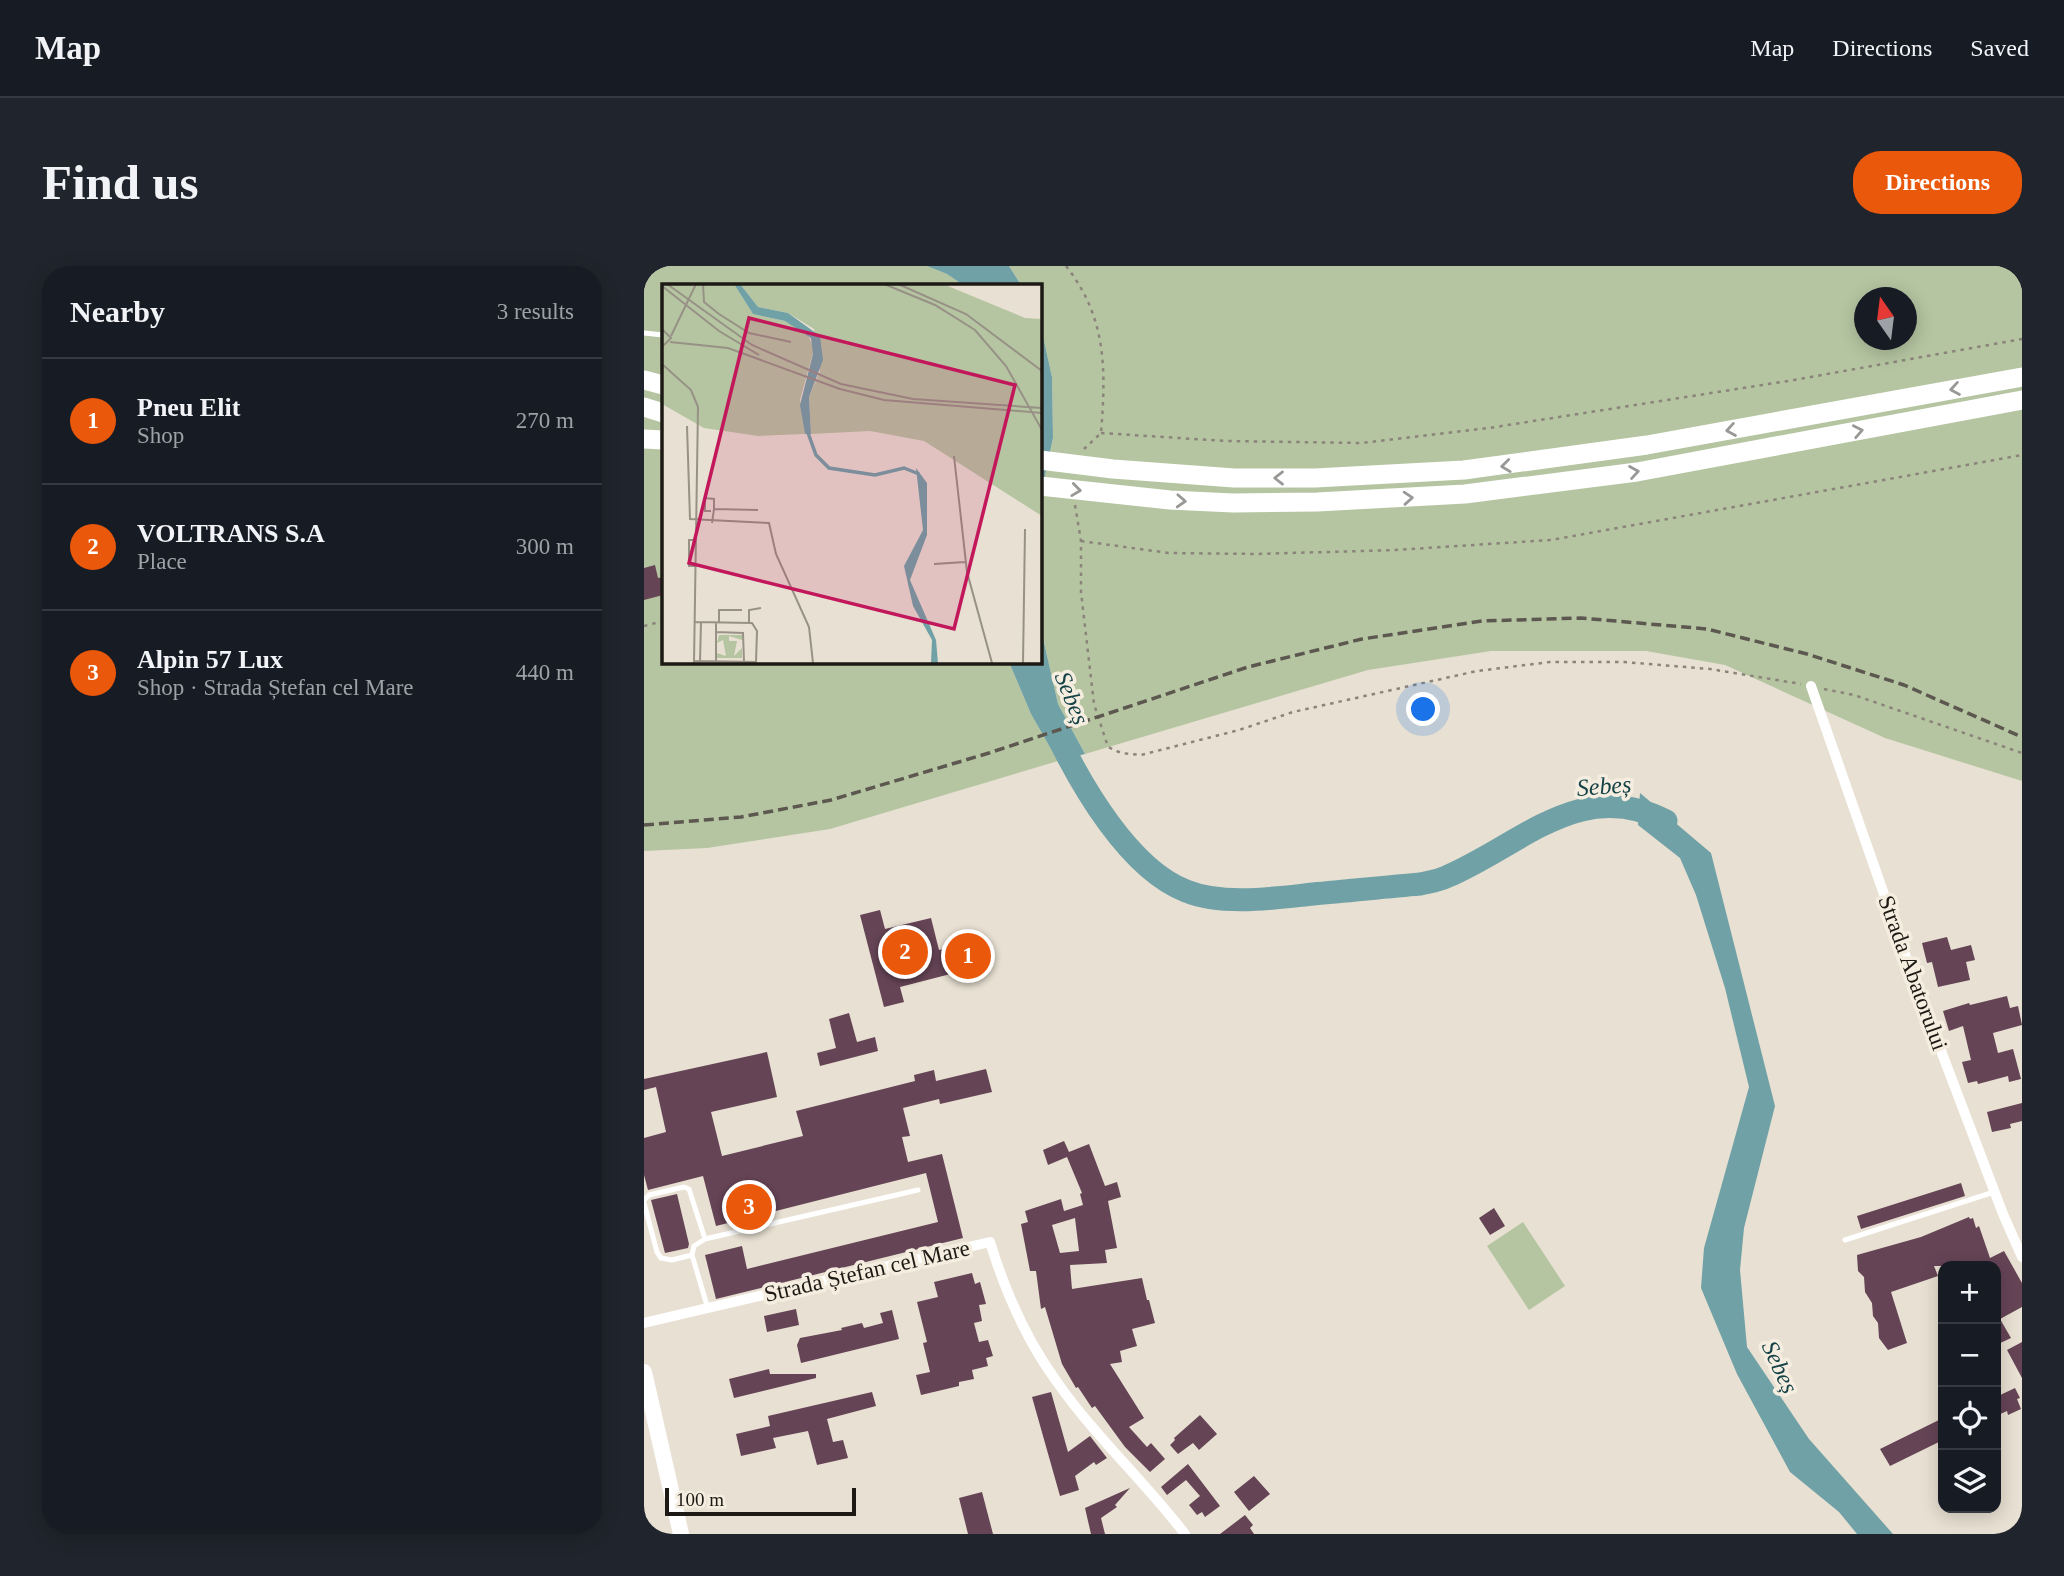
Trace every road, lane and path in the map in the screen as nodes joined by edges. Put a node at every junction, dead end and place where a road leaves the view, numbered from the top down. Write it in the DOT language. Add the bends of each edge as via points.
graph roads {
  1 [pos="1066,266"];
  2 [pos="644,333"];
  3 [pos="662,335"];
  4 [pos="2022,339"];
  5 [pos="2022,377"];
  6 [pos="644,380"];
  7 [pos="662,385"];
  8 [pos="2022,400"];
  9 [pos="644,407"];
  10 [pos="662,413"];
  11 [pos="1101,433"];
  12 [pos="644,439"];
  13 [pos="662,440"];
  14 [pos="1083,450"];
  15 [pos="2022,455"];
  16 [pos="1041,460"];
  17 [pos="1041,486"];
  18 [pos="1074,498"];
  19 [pos="1081,541"];
  20 [pos="662,621"];
  21 [pos="644,626"];
  22 [pos="1811,686"];
  23 [pos="2022,753"];
  24 [pos="918,1190"];
  25 [pos="1994,1192"];
  26 [pos="644,1201"];
  27 [pos="705,1239"];
  28 [pos="1845,1240"];
  29 [pos="692,1255"];
  30 [pos="2022,1257"];
  31 [pos="708,1309"];
  32 [pos="644,1323"];
  33 [pos="644,1372"];
  34 [pos="649,1415"];
  35 [pos="644,1517"];
  36 [pos="648,1534"];
  37 [pos="681,1534"];
  38 [pos="1185,1534"];
  1 -- 11 [label="path" via="1100,332"];
  2 -- 3 [label="lane"];
  4 -- 11 [label="path" via="1489,428 1361,443"];
  5 -- 16 [label="highway, one-way" via="1647,445 1464,470 1234,478"];
  6 -- 7 [label="highway"];
  17 -- 8 [label="highway, one-way" via="1233,503 1504,490 1637,472"];
  9 -- 10 [label="highway"];
  11 -- 14 [label="path"];
  12 -- 13 [label="highway"];
  15 -- 19 [label="path" via="1551,540 1257,554 1170,553"];
  18 -- 19 [label="path"];
  19 -- 22 [label="path" via="1081,592 1094,704 1108,747 1121,753 1142,755 1293,712 1477,671 1550,662 1710,669"];
  20 -- 21 [label="path"];
  22 -- 23 [label="path" via="1854,695"];
  22 -- 25 [label="street, Strada Abatorului"];
  24 -- 27 [label="lane"];
  25 -- 28 [label="lane"];
  25 -- 30 [label="street, Strada Abatorului"];
  26 -- 27 [label="lane" via="649,1195 689,1189"];
  26 -- 29 [label="lane" via="661,1258"];
  27 -- 29 [label="lane"];
  29 -- 31 [label="lane"];
  31 -- 32 [label="street, Strada Ștefan cel Mare"];
  31 -- 38 [label="street, Strada Ștefan cel Mare" via="990,1242 1012,1303 1043,1363"];
  33 -- 34 [label="main road"];
  34 -- 37 [label="main road"];
  35 -- 36 [label="lane"];
}
